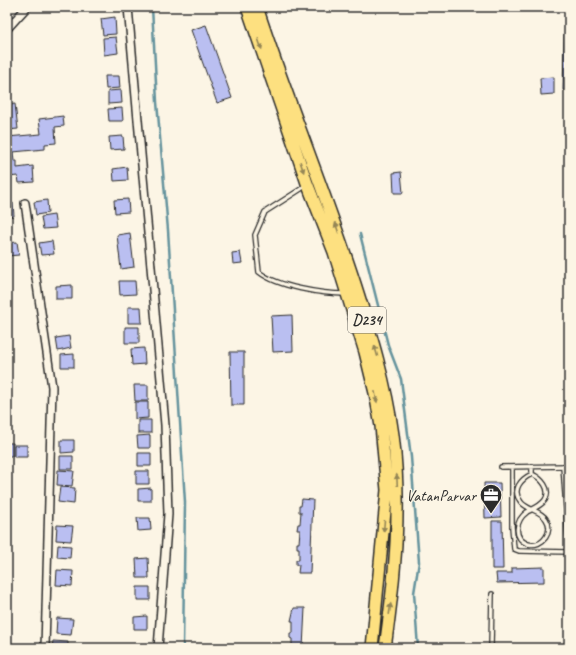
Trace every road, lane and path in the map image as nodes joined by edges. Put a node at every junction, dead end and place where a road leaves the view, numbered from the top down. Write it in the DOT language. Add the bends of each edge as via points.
graph roads {
  1 [pos="28,7"];
  2 [pos="128,7"];
  3 [pos="247,7"];
  4 [pos="257,7"];
  5 [pos="7,29"];
  6 [pos="307,183"];
  7 [pos="25,203"];
  8 [pos="346,294"];
  9 [pos="532,466"];
  10 [pos="563,466"];
  11 [pos="569,466"];
  12 [pos="501,467"];
  13 [pos="512,467"];
  14 [pos="532,474"];
  15 [pos="532,510"];
  16 [pos="569,552"];
  17 [pos="492,594"];
  18 [pos="45,648"];
  19 [pos="158,648"];
  20 [pos="372,648"];
  21 [pos="385,648"];
  22 [pos="490,648"];
  1 -- 5 [label="street"];
  2 -- 19 [label="street" via="165,425 168,514"];
  3 -- 6 [label="main road, D234, one-way"];
  21 -- 4 [label="main road, D234, one-way" via="393,590 398,499 387,397 378,356 336,223"];
  6 -- 8 [label="main road, D234" via="334,252"];
  6 -- 8 [label="lane" via="302,189 265,212 255,235 259,272 268,279 318,292"];
  7 -- 18 [label="street" via="52,387"];
  8 -- 20 [label="main road, D234, one-way" via="365,352 375,394 387,490"];
  9 -- 10 [label="lane"];
  9 -- 13 [label="lane"];
  9 -- 14 [label="lane"];
  10 -- 11 [label="lane"];
  10 -- 16 [label="lane"];
  12 -- 13 [label="lane"];
  13 -- 16 [label="lane" via="514,549 519,552"];
  14 -- 15 [label="lane" via="545,484 547,492 546,500"];
  14 -- 15 [label="lane" via="519,483 516,491 518,499"];
  15 -- 15 [label="lane" via="545,518 549,532 545,539 528,544 520,537 516,528 518,521"];
  17 -- 22 [label="lane"];
}
